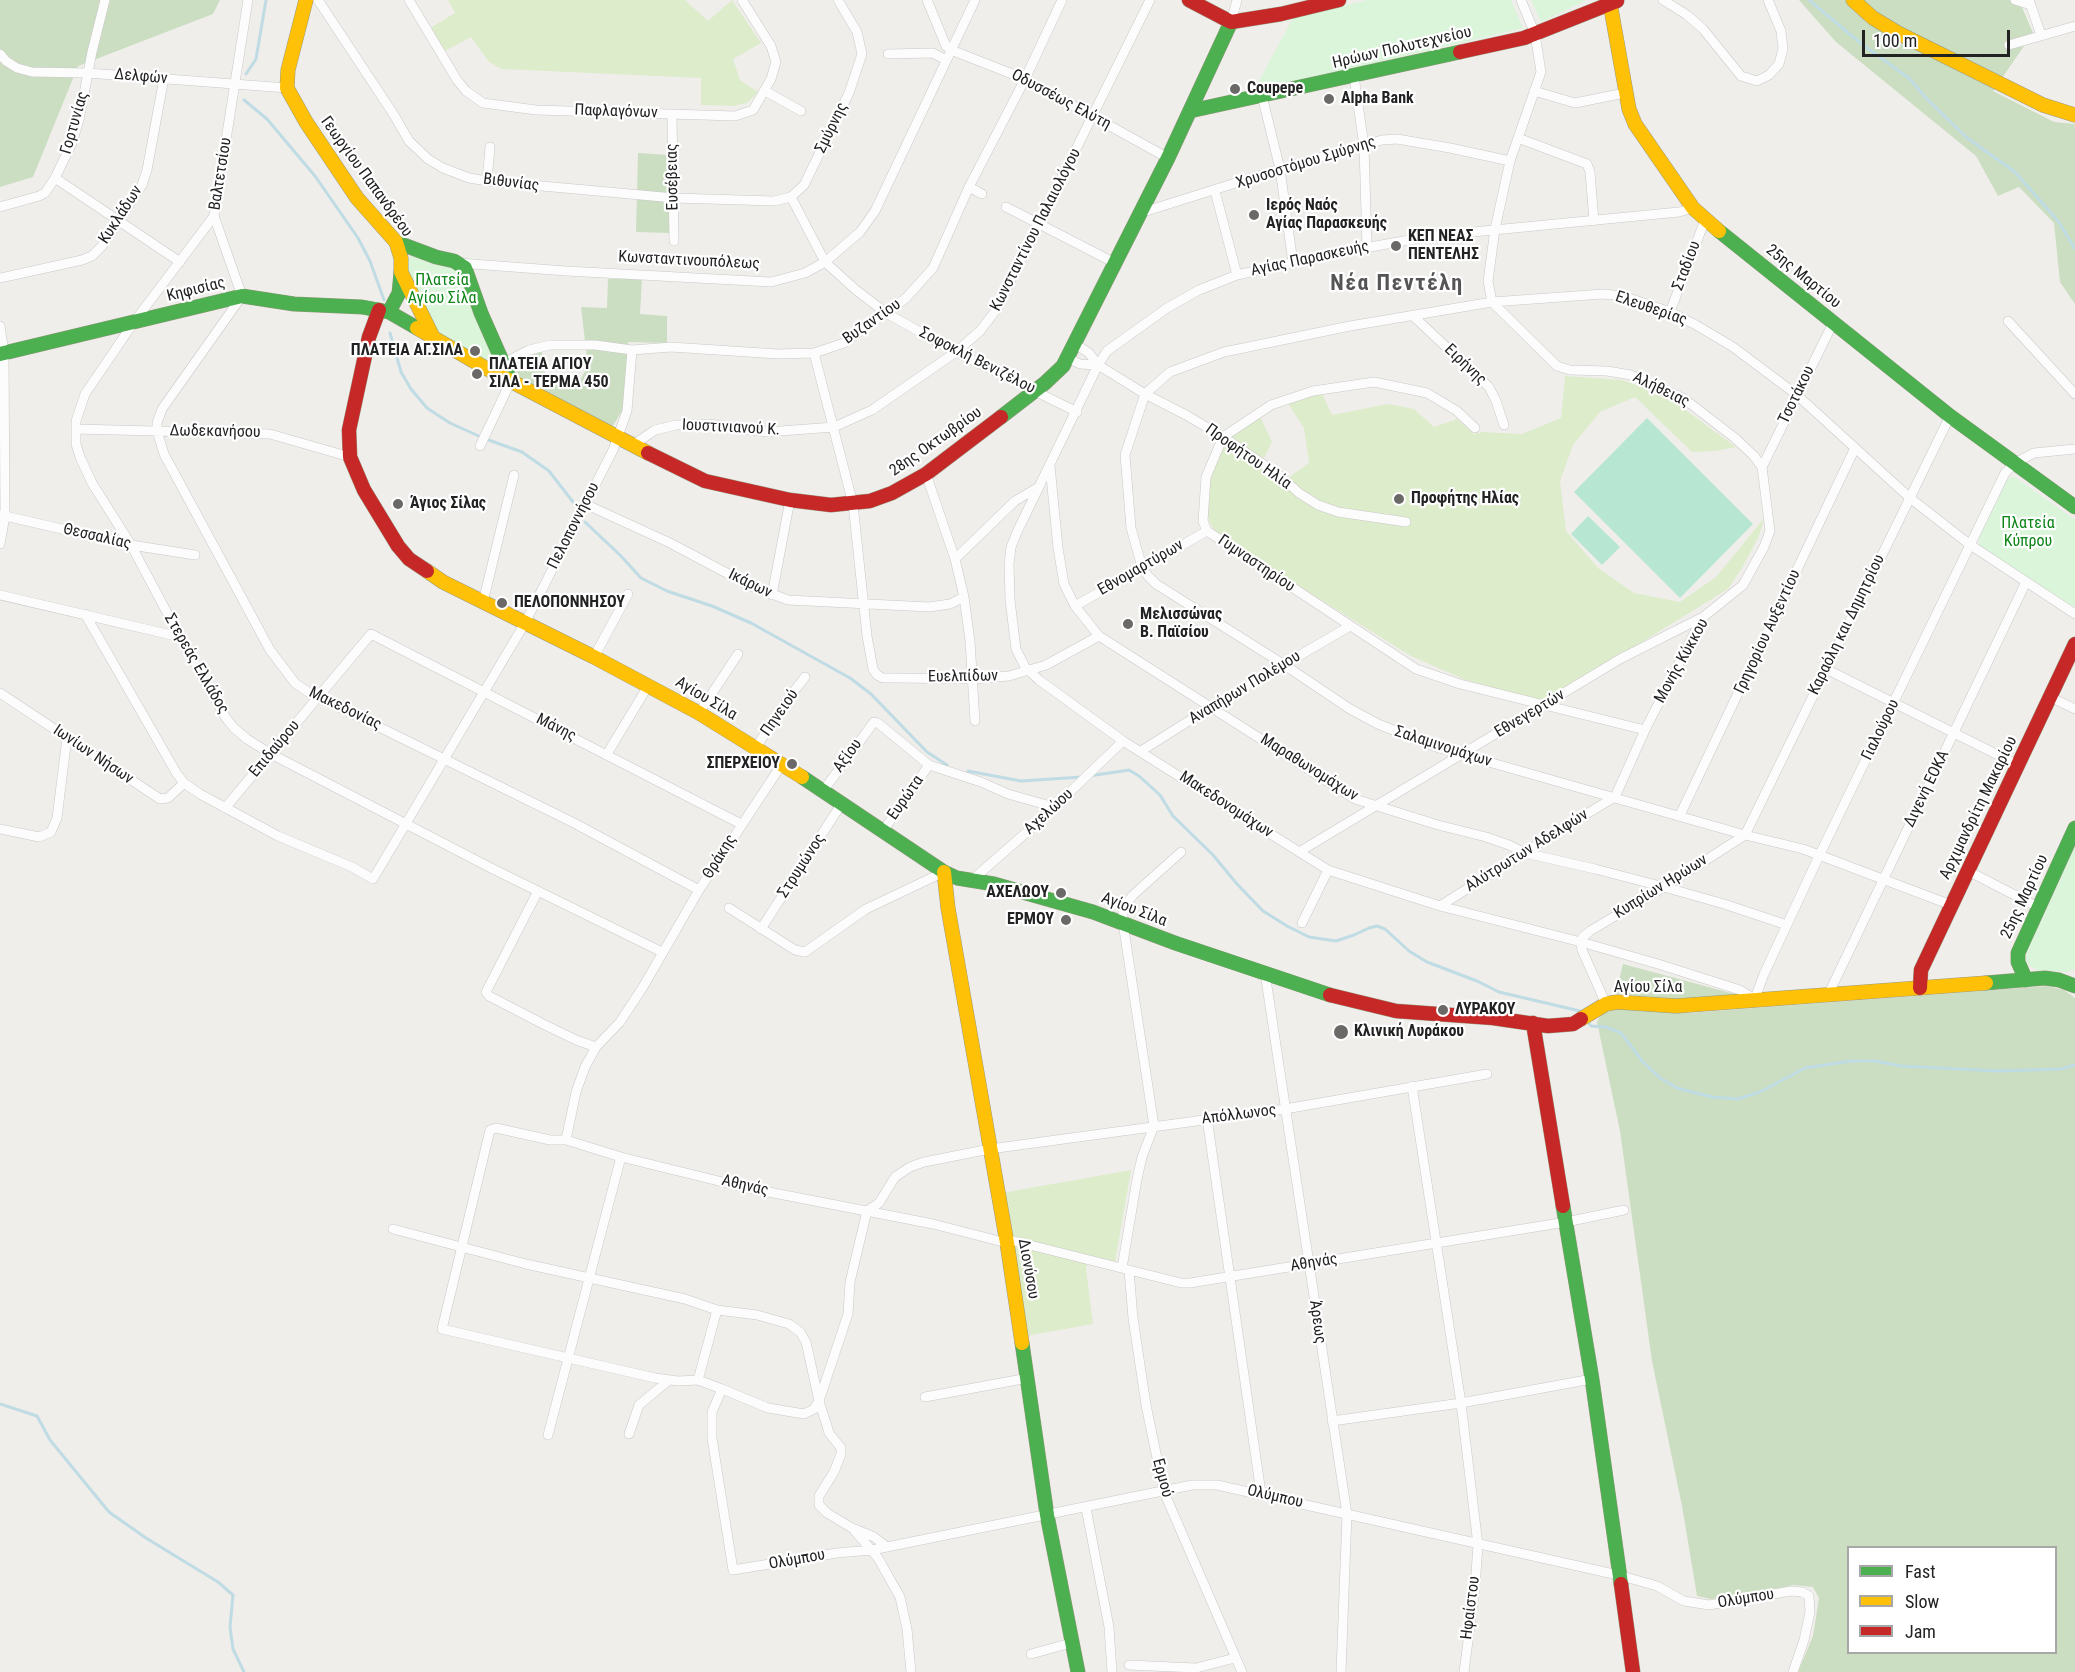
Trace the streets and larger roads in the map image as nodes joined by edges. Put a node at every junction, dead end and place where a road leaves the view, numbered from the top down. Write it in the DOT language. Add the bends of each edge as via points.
graph roads {
  1 [pos="105,0"];
  2 [pos="248,0"];
  3 [pos="306,0"];
  4 [pos="318,0"];
  5 [pos="409,0"];
  6 [pos="742,0"];
  7 [pos="838,0"];
  8 [pos="927,0"];
  9 [pos="975,0"];
  10 [pos="1062,0"];
  11 [pos="1150,0"];
  12 [pos="1189,0"];
  13 [pos="1237,0"];
  14 [pos="1339,0"];
  15 [pos="1521,0"];
  16 [pos="1663,0"];
  17 [pos="1768,0"];
  18 [pos="1853,0"];
  19 [pos="2015,0"];
  20 [pos="1611,1"];
  21 [pos="2030,3"];
  22 [pos="1230,22"];
  23 [pos="2075,26"];
  24 [pos="1535,34"];
  25 [pos="2041,36"];
  26 [pos="2009,45"];
  27 [pos="951,50"];
  28 [pos="0,54"];
  29 [pos="888,54"];
  30 [pos="946,60"];
  31 [pos="88,73"];
  32 [pos="1354,76"];
  33 [pos="164,78"];
  34 [pos="1025,79"];
  35 [pos="1203,84"];
  36 [pos="235,85"];
  37 [pos="287,88"];
  38 [pos="765,91"];
  39 [pos="1534,91"];
  40 [pos="1625,93"];
  41 [pos="1262,96"];
  42 [pos="1217,105"];
  43 [pos="801,111"];
  44 [pos="1190,111"];
  45 [pos="672,114"];
  46 [pos="2075,115"];
  47 [pos="1093,117"];
  48 [pos="1518,138"];
  49 [pos="1364,146"];
  50 [pos="490,147"];
  51 [pos="1168,158"];
  52 [pos="1510,161"];
  53 [pos="1280,169"];
  54 [pos="56,178"];
  55 [pos="487,181"];
  56 [pos="969,187"];
  57 [pos="1215,191"];
  58 [pos="982,194"];
  59 [pos="791,197"];
  60 [pos="675,198"];
  61 [pos="0,207"];
  62 [pos="1006,207"];
  63 [pos="1693,208"];
  64 [pos="1140,213"];
  65 [pos="214,216"];
  66 [pos="1594,220"];
  67 [pos="1705,220"];
  68 [pos="120,221"];
  69 [pos="1040,223"];
  70 [pos="1495,229"];
  71 [pos="674,241"];
  72 [pos="396,242"];
  73 [pos="1367,247"];
  74 [pos="180,262"];
  75 [pos="825,262"];
  76 [pos="459,263"];
  77 [pos="1115,263"];
  78 [pos="1293,263"];
  79 [pos="401,272"];
  80 [pos="1237,275"];
  81 [pos="0,278"];
  82 [pos="242,296"];
  83 [pos="1492,302"];
  84 [pos="384,311"];
  85 [pos="1670,312"];
  86 [pos="886,313"];
  87 [pos="1412,315"];
  88 [pos="2008,321"];
  89 [pos="134,322"];
  90 [pos="1833,323"];
  91 [pos="0,326"];
  92 [pos="432,335"];
  93 [pos="1075,344"];
  94 [pos="632,350"];
  95 [pos="956,352"];
  96 [pos="2,353"];
  97 [pos="814,353"];
  98 [pos="1068,358"];
  99 [pos="504,363"];
  100 [pos="1098,364"];
  101 [pos="511,381"];
  102 [pos="1034,391"];
  103 [pos="1145,394"];
  104 [pos="2075,394"];
  105 [pos="1797,395"];
  106 [pos="1077,412"];
  107 [pos="1950,416"];
  108 [pos="1504,425"];
  109 [pos="834,427"];
  110 [pos="1475,428"];
  111 [pos="76,429"];
  112 [pos="157,431"];
  113 [pos="618,436"];
  114 [pos="1223,437"];
  115 [pos="633,445"];
  116 [pos="480,446"];
  117 [pos="1855,448"];
  118 [pos="2075,449"];
  119 [pos="350,458"];
  120 [pos="1050,463"];
  121 [pos="2015,463"];
  122 [pos="1762,467"];
  123 [pos="926,474"];
  124 [pos="514,475"];
  125 [pos="1037,488"];
  126 [pos="1910,498"];
  127 [pos="790,500"];
  128 [pos="585,504"];
  129 [pos="853,504"];
  130 [pos="2075,507"];
  131 [pos="3,515"];
  132 [pos="1406,522"];
  133 [pos="1207,531"];
  134 [pos="0,544"];
  135 [pos="1969,544"];
  136 [pos="131,545"];
  137 [pos="195,555"];
  138 [pos="955,559"];
  139 [pos="1142,567"];
  140 [pos="2026,582"];
  141 [pos="628,594"];
  142 [pos="0,595"];
  143 [pos="772,595"];
  144 [pos="964,597"];
  145 [pos="483,602"];
  146 [pos="862,603"];
  147 [pos="1075,606"];
  148 [pos="84,614"];
  149 [pos="2075,614"];
  150 [pos="1702,618"];
  151 [pos="525,623"];
  152 [pos="1350,626"];
  153 [pos="371,634"];
  154 [pos="1099,636"];
  155 [pos="180,637"];
  156 [pos="2075,644"];
  157 [pos="738,654"];
  158 [pos="594,657"];
  159 [pos="1283,664"];
  160 [pos="1826,669"];
  161 [pos="1030,672"];
  162 [pos="805,677"];
  163 [pos="973,679"];
  164 [pos="648,686"];
  165 [pos="484,691"];
  166 [pos="0,693"];
  167 [pos="319,696"];
  168 [pos="2050,697"];
  169 [pos="1894,703"];
  170 [pos="1547,705"];
  171 [pos="1211,707"];
  172 [pos="2075,709"];
  173 [pos="699,713"];
  174 [pos="975,721"];
  175 [pos="1645,730"];
  176 [pos="1954,732"];
  177 [pos="67,737"];
  178 [pos="1123,741"];
  179 [pos="755,749"];
  180 [pos="1141,751"];
  181 [pos="271,754"];
  182 [pos="607,754"];
  183 [pos="1464,754"];
  184 [pos="445,758"];
  185 [pos="782,764"];
  186 [pos="929,765"];
  187 [pos="2018,765"];
  188 [pos="184,783"];
  189 [pos="823,791"];
  190 [pos="1615,797"];
  191 [pos="842,803"];
  192 [pos="1054,807"];
  193 [pos="1376,807"];
  194 [pos="225,808"];
  195 [pos="1680,815"];
  196 [pos="406,822"];
  197 [pos="741,824"];
  198 [pos="2075,828"];
  199 [pos="0,829"];
  200 [pos="883,831"];
  201 [pos="1745,835"];
  202 [pos="1181,852"];
  203 [pos="1299,852"];
  204 [pos="1525,853"];
  205 [pos="1819,856"];
  206 [pos="1328,870"];
  207 [pos="1968,871"];
  208 [pos="944,872"];
  209 [pos="1883,879"];
  210 [pos="972,880"];
  211 [pos="1664,887"];
  212 [pos="699,890"];
  213 [pos="538,891"];
  214 [pos="1951,905"];
  215 [pos="1440,906"];
  216 [pos="2038,907"];
  217 [pos="729,908"];
  218 [pos="1123,923"];
  219 [pos="1302,923"];
  220 [pos="1787,925"];
  221 [pos="761,929"];
  222 [pos="1581,942"];
  223 [pos="662,952"];
  224 [pos="1265,973"];
  225 [pos="2026,980"];
  226 [pos="2074,983"];
  227 [pos="1920,988"];
  228 [pos="1828,995"];
  229 [pos="1754,1001"];
  230 [pos="1606,1004"];
  231 [pos="1533,1023"];
  232 [pos="596,1047"];
  233 [pos="1487,1074"];
  234 [pos="1412,1086"];
  235 [pos="1284,1109"];
  236 [pos="1206,1118"];
  237 [pos="1154,1126"];
  238 [pos="567,1140"];
  239 [pos="990,1149"];
  240 [pos="621,1157"];
  241 [pos="1624,1209"];
  242 [pos="867,1211"];
  243 [pos="1566,1222"];
  244 [pos="393,1229"];
  245 [pos="1006,1241"];
  246 [pos="1438,1243"];
  247 [pos="462,1246"];
  248 [pos="1309,1264"];
  249 [pos="1126,1269"];
  250 [pos="1230,1277"];
  251 [pos="589,1279"];
  252 [pos="717,1310"];
  253 [pos="568,1357"];
  254 [pos="1028,1378"];
  255 [pos="1592,1379"];
  256 [pos="669,1380"];
  257 [pos="698,1380"];
  258 [pos="722,1389"];
  259 [pos="925,1396"];
  260 [pos="819,1401"];
  261 [pos="1461,1403"];
  262 [pos="1332,1421"];
  263 [pos="629,1434"];
  264 [pos="548,1436"];
  265 [pos="1164,1492"];
  266 [pos="1261,1494"];
  267 [pos="1086,1508"];
  268 [pos="1347,1514"];
  269 [pos="1047,1515"];
  270 [pos="852,1528"];
  271 [pos="1478,1545"];
  272 [pos="886,1547"];
  273 [pos="872,1550"];
  274 [pos="1618,1575"];
  275 [pos="1071,1643"];
  276 [pos="1030,1654"];
  277 [pos="1235,1658"];
  278 [pos="1129,1665"];
  279 [pos="911,1672"];
  280 [pos="1078,1672"];
  281 [pos="1112,1672"];
  282 [pos="1242,1672"];
  283 [pos="1341,1672"];
  284 [pos="1464,1672"];
  285 [pos="1633,1672"];
  286 [pos="1793,1672"];
  1 -- 31 [label="street, Γορτυνίας"];
  2 -- 36 [label="street, Βαλτετσίου"];
  3 -- 37 [label="street"];
  4 -- 55 [label="street, Βιθυνίας" via="409,141 443,168"];
  5 -- 45 [label="street, Παφλαγόνων" via="457,80 483,103 536,110"];
  6 -- 38 [label="street, Παφλαγόνων" via="771,46 776,62"];
  7 -- 59 [label="street, Σμύρνης" via="856,32 862,54 849,93 804,185"];
  8 -- 27 [label="street"];
  9 -- 27 [label="street, Κωνσταντινουπόλεως"];
  10 -- 34 [label="street, Βυζαντίου"];
  11 -- 47 [label="street, Κωνσταντίνου Παλαιολόγου"];
  12 -- 22 [label="street"];
  13 -- 22 [label="street"];
  14 -- 22 [label="street"];
  15 -- 24 [label="street"];
  16 -- 17 [label="street" via="1703,28 1741,76 1757,81 1779,64 1783,49 1781,31"];
  18 -- 46 [label="street" via="1898,33 2043,105"];
  19 -- 21 [label="street"];
  20 -- 24 [label="street, Ηρώων Πολυτεχνείου"];
  20 -- 40 [label="street, 25ης Μαρτίου"];
  21 -- 25 [label="street"];
  22 -- 35 [label="street, 28ης Οκτωβρίου"];
  23 -- 25 [label="street"];
  24 -- 32 [label="street, Ηρώων Πολυτεχνείου"];
  24 -- 39 [label="street" via="1541,72"];
  25 -- 26 [label="street"];
  27 -- 30 [label="street, Κωνσταντινουπόλεως"];
  27 -- 34 [label="street, Οδυσσέως Ελύτη"];
  28 -- 31 [label="street, Δελφών" via="17,68 32,72"];
  29 -- 30 [label="street" via="933,53"];
  30 -- 75 [label="street, Κωνσταντινουπόλεως" via="875,211 860,232"];
  31 -- 33 [label="street, Δελφών"];
  31 -- 54 [label="street, Γορτυνίας" via="72,143"];
  32 -- 41 [label="street, Ηρώων Πολυτεχνείου"];
  32 -- 49 [label="street"];
  33 -- 36 [label="street, Δελφών"];
  33 -- 68 [label="street, Κυκλάδων" via="147,170"];
  34 -- 47 [label="street, Οδυσσέως Ελύτη"];
  34 -- 56 [label="street, Βυζαντίου"];
  35 -- 42 [label="street"];
  35 -- 44 [label="street, 28ης Οκτωβρίου"];
  36 -- 37 [label="street, Δελφών"];
  36 -- 65 [label="street, Βαλτετσίου"];
  37 -- 72 [label="street, Γεωργίου Παπανδρέου" via="357,198"];
  38 -- 43 [label="street"];
  38 -- 45 [label="street, Παφλαγόνων" via="753,110 735,116"];
  39 -- 40 [label="street" via="1575,103"];
  39 -- 48 [label="street"];
  40 -- 63 [label="street, 25ης Μαρτίου" via="1635,124"];
  41 -- 42 [label="street, Ηρώων Πολυτεχνείου"];
  41 -- 53 [label="street"];
  42 -- 44 [label="street, Ηρώων Πολυτεχνείου"];
  44 -- 51 [label="street, 28ης Οκτωβρίου"];
  45 -- 60 [label="street, Ευσέβειας"];
  47 -- 51 [label="street, Οδυσσέως Ελύτη"];
  47 -- 69 [label="street, Κωνσταντίνου Παλαιολόγου"];
  48 -- 52 [label="street"];
  48 -- 66 [label="street" via="1587,164"];
  49 -- 52 [label="street, Χρυσοστόμου Σμύρνης" via="1397,139"];
  49 -- 53 [label="street, Χρυσοστόμου Σμύρνης"];
  49 -- 73 [label="street"];
  50 -- 55 [label="street"];
  51 -- 64 [label="street, 28ης Οκτωβρίου"];
  52 -- 70 [label="street"];
  53 -- 57 [label="street, Χρυσοστόμου Σμύρνης"];
  53 -- 78 [label="street"];
  54 -- 61 [label="street, Γορτυνίας" via="45,193"];
  54 -- 68 [label="street"];
  55 -- 60 [label="street, Βιθυνίας"];
  56 -- 58 [label="street"];
  56 -- 86 [label="street, Βυζαντίου" via="933,268"];
  57 -- 64 [label="street, Χρυσοστόμου Σμύρνης"];
  57 -- 80 [label="street"];
  59 -- 60 [label="street, Βιθυνίας" via="774,201"];
  59 -- 75 [label="street, Σοφοκλή Βενιζέλου"];
  60 -- 71 [label="street, Ευσέβειας"];
  62 -- 69 [label="street"];
  63 -- 66 [label="street, Αγίας Παρασκευής"];
  63 -- 67 [label="street, 25ης Μαρτίου"];
  64 -- 77 [label="street, 28ης Οκτωβρίου"];
  65 -- 74 [label="street, Στερεάς Ελλάδος"];
  65 -- 82 [label="street, Βαλτετσίου"];
  66 -- 70 [label="street, Αγίας Παρασκευής"];
  67 -- 85 [label="street, Σταδίου"];
  67 -- 90 [label="street, 25ης Μαρτίου"];
  68 -- 74 [label="street"];
  68 -- 81 [label="street, Κυκλάδων" via="92,256"];
  69 -- 77 [label="street"];
  69 -- 95 [label="street, Κωνσταντίνου Παλαιολόγου" via="988,324"];
  70 -- 73 [label="street, Αγίας Παρασκευής"];
  70 -- 83 [label="street" via="1488,281"];
  72 -- 76 [label="street, Κωνσταντινουπόλεως"];
  72 -- 79 [label="street, Γεωργίου Παπανδρέου"];
  73 -- 78 [label="street, Αγίας Παρασκευής"];
  74 -- 89 [label="street, Στερεάς Ελλάδος"];
  75 -- 76 [label="street, Κωνσταντινουπόλεως" via="805,273 771,282"];
  75 -- 86 [label="street, Σοφοκλή Βενιζέλου"];
  76 -- 99 [label="street" via="465,268"];
  77 -- 93 [label="street, 28ης Οκτωβρίου"];
  78 -- 80 [label="street, Αγίας Παρασκευής"];
  79 -- 84 [label="street, Γεωργίου Παπανδρέου" via="399,293"];
  79 -- 92 [label="street, Γεωργίου Παπανδρέου"];
  80 -- 100 [label="street, Αγίας Παρασκευής" via="1167,308 1107,351"];
  82 -- 84 [label="street, Κηφισίας"];
  82 -- 89 [label="street, Κηφισίας"];
  82 -- 112 [label="street" via="162,409"];
  83 -- 85 [label="street, Ελευθερίας" via="1603,294 1623,296"];
  83 -- 87 [label="street, Ελευθερίας"];
  83 -- 122 [label="street, Αλήθειας" via="1557,366 1631,375 1683,398 1734,438"];
  84 -- 92 [label="street, Κηφισίας"];
  84 -- 119 [label="street, Γεωργίου Παπανδρέου" via="369,337 349,430"];
  85 -- 105 [label="street, Ελευθερίας" via="1733,347"];
  86 -- 95 [label="street, Σοφοκλή Βενιζέλου"];
  86 -- 97 [label="street, Βυζαντίου" via="844,343"];
  87 -- 103 [label="street, Ελευθερίας" via="1224,352 1170,372"];
  87 -- 108 [label="street, Ειρήνης" via="1489,387"];
  88 -- 104 [label="street"];
  89 -- 96 [label="street, Κηφισίας"];
  89 -- 111 [label="street, Στερεάς Ελλάδος" via="85,394"];
  90 -- 105 [label="street, Τσοτάκου"];
  90 -- 107 [label="street, 25ης Μαρτίου"];
  91 -- 96 [label="street"];
  92 -- 101 [label="street, 28ης Οκτωβρίου"];
  93 -- 98 [label="street, 28ης Οκτωβρίου"];
  93 -- 100 [label="street, Προφήτου Ηλία"];
  94 -- 97 [label="street, Βυζαντίου" via="672,347"];
  94 -- 99 [label="street, Βυζαντίου" via="550,345"];
  94 -- 113 [label="street, Πελοποννήσου" via="627,411"];
  95 -- 102 [label="street, Σοφοκλή Βενιζέλου"];
  95 -- 109 [label="street, Κωνσταντίνου Παλαιολόγου" via="872,410"];
  96 -- 131 [label="street"];
  97 -- 109 [label="street"];
  98 -- 100 [label="street, Προφήτου Ηλία" via="1080,364"];
  98 -- 102 [label="street, 28ης Οκτωβρίου" via="1059,371"];
  99 -- 101 [label="street"];
  100 -- 103 [label="street, Προφήτου Ηλία"];
  100 -- 106 [label="street, Μακεδονομάχων"];
  101 -- 113 [label="street, 28ης Οκτωβρίου"];
  101 -- 116 [label="street"];
  102 -- 106 [label="street, Σοφοκλή Βενιζέλου"];
  102 -- 123 [label="street, 28ης Οκτωβρίου"];
  103 -- 114 [label="street, Προφήτου Ηλία"];
  103 -- 139 [label="street, Σαλαμινομάχων" via="1125,455 1131,528"];
  105 -- 117 [label="street, Ελευθερίας"];
  105 -- 122 [label="street, Τσοτάκου"];
  106 -- 120 [label="street, Μακεδονομάχων"];
  107 -- 121 [label="street, 25ης Μαρτίου"];
  107 -- 126 [label="street, Καραόλη και Δημητρίου"];
  109 -- 115 [label="street, Ιουστινιανού Κ." via="767,432 676,424 656,430"];
  109 -- 129 [label="street"];
  110 -- 114 [label="street" via="1427,393 1374,382 1294,396 1271,405"];
  111 -- 112 [label="street, Δωδεκανήσου"];
  111 -- 136 [label="street, Στερεάς Ελλάδος" via="76,444 85,469"];
  112 -- 119 [label="street, Δωδεκανήσου" via="270,434"];
  112 -- 167 [label="street, Μακεδονίας" via="164,454 270,650 295,683"];
  113 -- 115 [label="street, 28ης Οκτωβρίου"];
  113 -- 128 [label="street, Πελοποννήσου"];
  114 -- 132 [label="street, Προφήτου Ηλία" via="1318,505 1338,512"];
  114 -- 133 [label="street, Γυμναστηρίου" via="1206,477 1203,521"];
  115 -- 127 [label="street, 28ης Οκτωβρίου" via="705,481"];
  117 -- 126 [label="street, Ελευθερίας"];
  117 -- 195 [label="street, Γρηγορίου Αυξεντίου"];
  118 -- 121 [label="street" via="2034,453"];
  119 -- 145 [label="street, Αγίου Σίλα" via="364,490 409,559"];
  120 -- 125 [label="street, Μακεδονομάχων"];
  120 -- 147 [label="street, Μαραθωνομάχων" via="1060,566"];
  121 -- 130 [label="street, 25ης Μαρτίου"];
  121 -- 135 [label="street, Γιαλούρου" via="2005,473"];
  122 -- 150 [label="street, Μονής Κύκκου" via="1768,540 1743,585"];
  123 -- 129 [label="street, 28ης Οκτωβρίου" via="885,496"];
  123 -- 138 [label="street"];
  124 -- 145 [label="street"];
  125 -- 138 [label="street" via="1015,501"];
  125 -- 161 [label="street, Μακεδονομάχων" via="1011,547 1009,564 1016,649"];
  126 -- 135 [label="street, Ελευθερίας"];
  126 -- 160 [label="street, Καραόλη και Δημητρίου"];
  127 -- 129 [label="street, 28ης Οκτωβρίου"];
  127 -- 143 [label="street"];
  128 -- 143 [label="street, Ικάρων"];
  128 -- 151 [label="street, Πελοποννήσου"];
  129 -- 146 [label="street"];
  131 -- 134 [label="street"];
  131 -- 136 [label="street, Θεσσαλίας"];
  133 -- 139 [label="street, Εθνομαρτύρων"];
  133 -- 152 [label="street, Γυμναστηρίου"];
  135 -- 140 [label="street, Ελευθερίας"];
  135 -- 169 [label="street, Γιαλούρου"];
  136 -- 137 [label="street, Θεσσαλίας"];
  136 -- 155 [label="street, Στερεάς Ελλάδος"];
  138 -- 144 [label="street"];
  139 -- 147 [label="street, Εθνομαρτύρων"];
  139 -- 159 [label="street, Σαλαμινομάχων" via="1156,584"];
  140 -- 149 [label="street, Ελευθερίας"];
  140 -- 176 [label="street, Διγενή ΕΟΚΑ"];
  141 -- 158 [label="street"];
  142 -- 148 [label="street"];
  143 -- 146 [label="street, Ικάρων" via="788,600"];
  144 -- 146 [label="street, Ικάρων" via="929,607"];
  144 -- 163 [label="street"];
  145 -- 151 [label="street, Αγίου Σίλα"];
  146 -- 163 [label="street, Ευελπίδων" via="877,675"];
  147 -- 154 [label="street, Μαραθωνομάχων"];
  148 -- 155 [label="street"];
  148 -- 188 [label="street"];
  150 -- 170 [label="street, Εθνεγερτών" via="1620,659"];
  150 -- 175 [label="street, Μονής Κύκκου"];
  151 -- 158 [label="street, Αγίου Σίλα"];
  151 -- 165 [label="street, Πελοποννήσου"];
  152 -- 159 [label="street, Αναπήρων Πολέμου"];
  152 -- 170 [label="street, Γυμναστηρίου" via="1404,662 1433,675"];
  153 -- 165 [label="street, Μάνης"];
  153 -- 167 [label="street, Επιδαύρου"];
  154 -- 161 [label="street, Ευελπίδων"];
  154 -- 171 [label="street, Μαραθωνομάχων"];
  155 -- 181 [label="street, Στερεάς Ελλάδος" via="230,723"];
  156 -- 168 [label="street, Αρχιμανδρίτη Μακαρίου"];
  157 -- 173 [label="street"];
  158 -- 164 [label="street, Αγίου Σίλα"];
  159 -- 171 [label="street, Αναπήρων Πολέμου"];
  159 -- 183 [label="street, Σαλαμινομάχων" via="1378,724 1409,738"];
  160 -- 169 [label="street"];
  160 -- 201 [label="street, Καραόλη και Δημητρίου"];
  161 -- 163 [label="street, Ευελπίδων"];
  161 -- 178 [label="street, Μακεδονομάχων"];
  162 -- 179 [label="street, Πηνειού"];
  163 -- 174 [label="street"];
  164 -- 173 [label="street, Αγίου Σίλα"];
  164 -- 182 [label="street"];
  165 -- 182 [label="street, Μάνης"];
  165 -- 184 [label="street, Πελοποννήσου"];
  166 -- 177 [label="street, Ιωνίων Νήσων"];
  167 -- 181 [label="street, Επιδαύρου"];
  167 -- 184 [label="street, Μακεδονίας"];
  168 -- 172 [label="street"];
  168 -- 187 [label="street, Αρχιμανδρίτη Μακαρίου"];
  169 -- 176 [label="street"];
  169 -- 205 [label="street, Γιαλούρου"];
  170 -- 175 [label="street, Γυμναστηρίου"];
  170 -- 183 [label="street, Εθνεγερτών"];
  171 -- 180 [label="street, Αναπήρων Πολέμου"];
  171 -- 193 [label="street, Μαραθωνομάχων" via="1355,799"];
  173 -- 179 [label="street, Αγίου Σίλα"];
  175 -- 190 [label="street, Μονής Κύκκου"];
  176 -- 187 [label="street"];
  176 -- 209 [label="street, Διγενή ΕΟΚΑ"];
  177 -- 188 [label="street, Ιωνίων Νήσων" via="160,800"];
  177 -- 199 [label="street" via="57,818 51,832 39,837"];
  178 -- 180 [label="street, Μακεδονομάχων"];
  178 -- 192 [label="street, Αχελώου"];
  179 -- 185 [label="street, Αγίου Σίλα"];
  180 -- 203 [label="street, Μακεδονομάχων"];
  181 -- 194 [label="street, Επιδαύρου"];
  181 -- 196 [label="street, Στερεάς Ελλάδος"];
  182 -- 197 [label="street, Μάνης"];
  183 -- 190 [label="street, Σαλαμινομάχων"];
  183 -- 193 [label="street, Εθνεγερτών"];
  184 -- 196 [label="street, Πελοποννήσου"];
  184 -- 212 [label="street, Μακεδονίας"];
  185 -- 189 [label="street, Αγίου Σίλα"];
  185 -- 197 [label="street, Θράκης"];
  186 -- 189 [label="street, Αξίου" via="874,722"];
  186 -- 192 [label="street"];
  186 -- 200 [label="street, Ευρώτα"];
  187 -- 207 [label="street, Αρχιμανδρίτη Μακαρίου"];
  188 -- 194 [label="street"];
  189 -- 191 [label="street, Αγίου Σίλα"];
  190 -- 195 [label="street, Σαλαμινομάχων"];
  190 -- 204 [label="street, Αλύτρωτων Αδελφών"];
  191 -- 200 [label="street, Αγίου Σίλα"];
  191 -- 221 [label="street, Στρυμώνος"];
  192 -- 210 [label="street, Αχελώου"];
  193 -- 203 [label="street, Εθνεγερτών"];
  193 -- 204 [label="street, Μαραθωνομάχων" via="1486,837"];
  194 -- 196 [label="street, Πελοποννήσου" via="373,879"];
  195 -- 201 [label="street, Σαλαμινομάχων"];
  196 -- 213 [label="street, Στερεάς Ελλάδος"];
  197 -- 212 [label="street, Θράκης"];
  198 -- 216 [label="street, 25ης Μαρτίου"];
  200 -- 208 [label="street, Αγίου Σίλα"];
  201 -- 205 [label="street, Σαλαμινομάχων"];
  201 -- 211 [label="street, Κυπρίων Ηρώων"];
  202 -- 218 [label="street" via="1127,901"];
  203 -- 206 [label="street, Μακεδονομάχων"];
  204 -- 211 [label="street, Μαραθωνομάχων"];
  204 -- 215 [label="street, Αλύτρωτων Αδελφών"];
  205 -- 209 [label="street, Σαλαμινομάχων"];
  205 -- 220 [label="street, Γιαλούρου"];
  206 -- 215 [label="street, Μακεδονομάχων"];
  206 -- 219 [label="street"];
  207 -- 214 [label="street, Αρχιμανδρίτη Μακαρίου"];
  207 -- 216 [label="street"];
  208 -- 210 [label="street, Αγίου Σίλα"];
  208 -- 221 [label="street" via="866,909 805,952"];
  208 -- 239 [label="street, Διονύσου"];
  209 -- 214 [label="street, Σαλαμινομάχων"];
  209 -- 228 [label="street, Διγενή ΕΟΚΑ"];
  210 -- 218 [label="street, Αγίου Σίλα" via="1046,897"];
  211 -- 220 [label="street, Μαραθωνομάχων"];
  211 -- 222 [label="street, Κυπρίων Ηρώων" via="1590,931"];
  212 -- 223 [label="street, Θράκης"];
  213 -- 223 [label="street, Στερεάς Ελλάδος"];
  213 -- 232 [label="street" via="486,992 543,1024"];
  214 -- 227 [label="street, Αρχιμανδρίτη Μακαρίου" via="1921,970"];
  215 -- 222 [label="street, Μακεδονομάχων"];
  216 -- 225 [label="street, 25ης Μαρτίου" via="2018,952"];
  217 -- 221 [label="street"];
  218 -- 224 [label="street, Αγίου Σίλα"];
  218 -- 237 [label="street"];
  220 -- 229 [label="street, Γιαλούρου"];
  222 -- 229 [label="street, Μακεδονομάχων" via="1740,990"];
  222 -- 230 [label="street"];
  223 -- 232 [label="street, Θράκης" via="620,1022"];
  224 -- 231 [label="street, Αγίου Σίλα" via="1345,1000 1396,1011"];
  224 -- 235 [label="street, Άρεως"];
  225 -- 226 [label="street, Αγίου Σίλα" via="2045,978"];
  225 -- 227 [label="street, Αγίου Σίλα"];
  227 -- 228 [label="street, Αγίου Σίλα"];
  228 -- 229 [label="street, Αγίου Σίλα"];
  229 -- 230 [label="street, Αγίου Σίλα" via="1676,1006"];
  230 -- 231 [label="street, Αγίου Σίλα" via="1585,1018 1557,1027"];
  231 -- 243 [label="street"];
  232 -- 238 [label="street, Θράκης" via="576,1092"];
  233 -- 234 [label="street, Απόλλωνος"];
  234 -- 235 [label="street, Απόλλωνος"];
  234 -- 246 [label="street, Ηφαίστου"];
  235 -- 236 [label="street, Απόλλωνος"];
  235 -- 248 [label="street, Άρεως"];
  236 -- 237 [label="street, Απόλλωνος"];
  236 -- 250 [label="street"];
  237 -- 239 [label="street, Απόλλωνος"];
  237 -- 249 [label="street, Ερμού" via="1137,1179"];
  238 -- 240 [label="street, Αθηνάς"];
  238 -- 247 [label="street, Αθηνάς" via="490,1130"];
  239 -- 242 [label="street, Απόλλωνος" via="910,1167 895,1177 879,1203"];
  239 -- 245 [label="street, Διονύσου"];
  240 -- 242 [label="street, Αθηνάς" via="743,1187"];
  240 -- 251 [label="street"];
  241 -- 243 [label="street, Αθηνάς"];
  242 -- 245 [label="street, Αθηνάς"];
  242 -- 260 [label="street" via="850,1282 848,1314"];
  243 -- 246 [label="street, Αθηνάς"];
  243 -- 255 [label="street"];
  244 -- 247 [label="street"];
  245 -- 249 [label="street, Αθηνάς"];
  245 -- 254 [label="street, Διονύσου"];
  246 -- 248 [label="street, Αθηνάς"];
  246 -- 261 [label="street, Ηφαίστου"];
  247 -- 251 [label="street"];
  247 -- 253 [label="street" via="442,1329"];
  248 -- 250 [label="street, Αθηνάς"];
  248 -- 262 [label="street, Άρεως"];
  249 -- 250 [label="street, Αθηνάς" via="1181,1283"];
  249 -- 265 [label="street, Ερμού" via="1146,1405"];
  250 -- 266 [label="street"];
  251 -- 252 [label="street" via="685,1299"];
  251 -- 253 [label="street"];
  252 -- 257 [label="street"];
  252 -- 260 [label="street" via="789,1324 800,1332 806,1342"];
  253 -- 256 [label="street"];
  253 -- 264 [label="street"];
  254 -- 259 [label="street"];
  254 -- 269 [label="street, Διονύσου"];
  255 -- 261 [label="street"];
  255 -- 274 [label="street"];
  256 -- 257 [label="street"];
  256 -- 263 [label="street" via="639,1405"];
  257 -- 258 [label="street"];
  258 -- 260 [label="street" via="768,1408 804,1414"];
  258 -- 273 [label="street, Ολύμπου" via="712,1412 711,1438 733,1570"];
  260 -- 270 [label="street" via="841,1454 819,1496 819,1505"];
  261 -- 262 [label="street"];
  261 -- 271 [label="street, Ηφαίστου"];
  262 -- 268 [label="street, Άρεως"];
  265 -- 266 [label="street, Ολύμπου" via="1192,1485 1217,1485"];
  265 -- 267 [label="street, Ολύμπου"];
  265 -- 277 [label="street, Ερμού"];
  266 -- 268 [label="street, Ολύμπου"];
  267 -- 269 [label="street, Ολύμπου"];
  267 -- 281 [label="street" via="1109,1627"];
  268 -- 271 [label="street, Ολύμπου"];
  268 -- 283 [label="street, Άρεως"];
  269 -- 272 [label="street, Ολύμπου"];
  269 -- 275 [label="street, Διονύσου"];
  270 -- 272 [label="street"];
  270 -- 273 [label="street"];
  271 -- 274 [label="street, Ολύμπου"];
  271 -- 284 [label="street, Ηφαίστου"];
  272 -- 273 [label="street, Ολύμπου"];
  273 -- 279 [label="street" via="900,1597"];
  274 -- 285 [label="street"];
  274 -- 286 [label="street, Ολύμπου" via="1656,1586 1684,1600 1709,1605 1802,1592 1809,1596 1810,1612"];
  275 -- 276 [label="street"];
  275 -- 280 [label="street, Διονύσου"];
  277 -- 278 [label="street" via="1196,1668"];
  277 -- 282 [label="street, Ερμού"];
}
